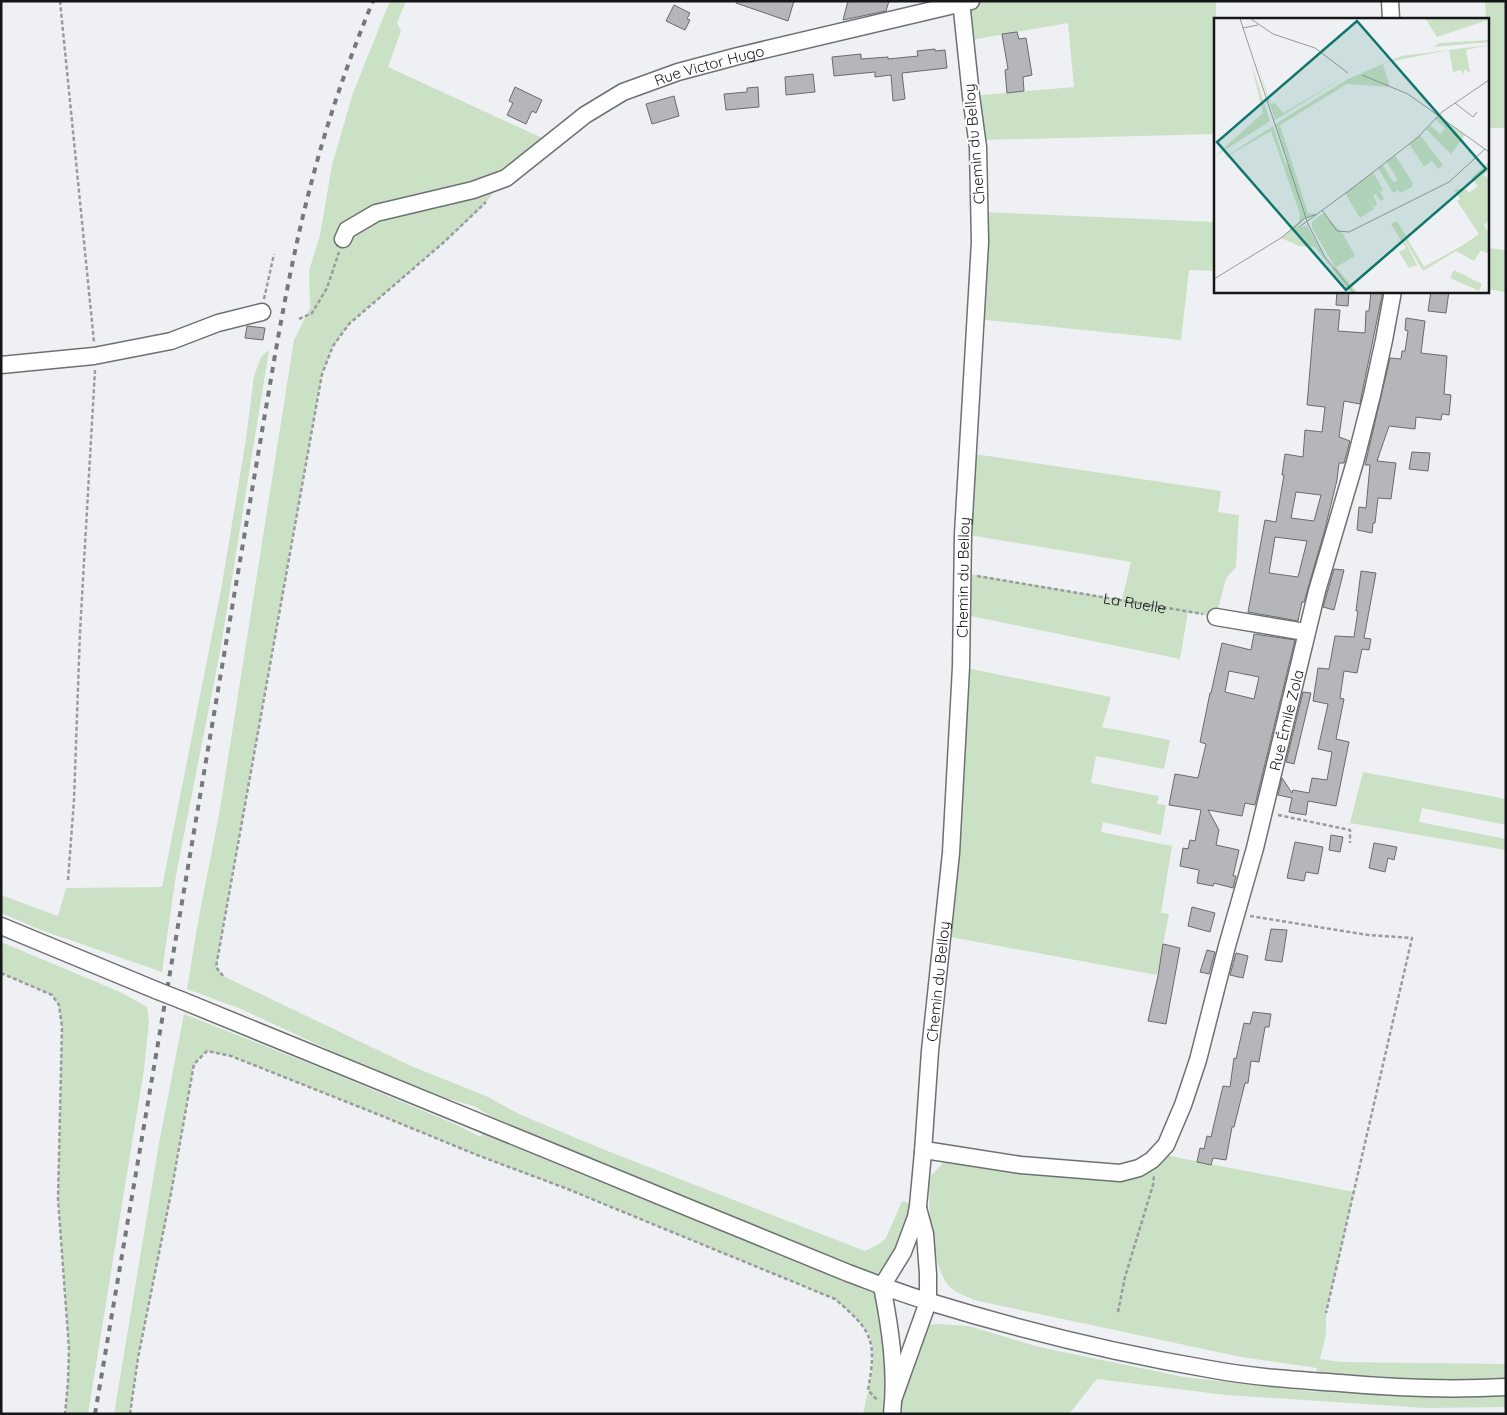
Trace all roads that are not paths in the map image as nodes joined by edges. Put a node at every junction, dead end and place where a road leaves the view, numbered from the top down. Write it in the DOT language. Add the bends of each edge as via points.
graph roads {
  1 [pos="1390,1"];
  2 [pos="964,2"];
  3 [pos="1390,18"];
  4 [pos="343,239"];
  5 [pos="1393,292"];
  6 [pos="262,312"];
  7 [pos="1,365"];
  8 [pos="1216,617"];
  9 [pos="1306,634"];
  10 [pos="1,926"];
  11 [pos="923,1152"];
  12 [pos="918,1206"];
  13 [pos="882,1286"];
  14 [pos="928,1302"];
  15 [pos="1506,1387"];
  16 [pos="894,1396"];
  17 [pos="892,1414"];
  1 -- 3 [label="street"];
  2 -- 4 [label="street, Rue Victor Hugo" via="738,56 678,72 623,92 585,115 506,178 473,190 376,213 347,230"];
  2 -- 11 [label="street, Chemin du Belloy" via="976,140 980,242 963,534 961,667 951,853"];
  5 -- 9 [label="street, Rue Émile Zola" via="1372,396"];
  6 -- 7 [label="street" via="218,323 171,341 94,356"];
  8 -- 9 [label="street"];
  9 -- 11 [label="street, Rue Émile Zola" via="1264,813 1198,1060 1166,1145 1139,1168 1120,1173 1021,1165"];
  10 -- 13 [label="street, bridge"];
  11 -- 12 [label="street, Chemin du Belloy"];
  12 -- 13 [label="street" via="903,1252"];
  12 -- 14 [label="street" via="924,1234"];
  13 -- 14 [label="street"];
  13 -- 16 [label="street" via="890,1331"];
  14 -- 15 [label="street" via="1021,1329 1210,1370 1390,1387"];
  14 -- 16 [label="street"];
  16 -- 17 [label="street"];
}
